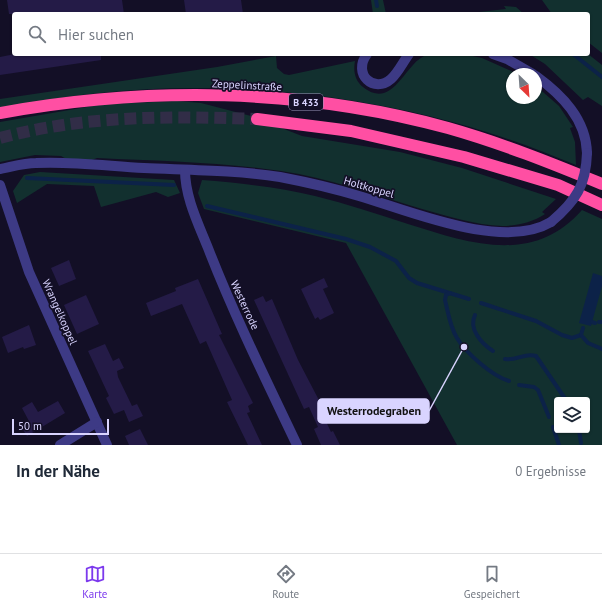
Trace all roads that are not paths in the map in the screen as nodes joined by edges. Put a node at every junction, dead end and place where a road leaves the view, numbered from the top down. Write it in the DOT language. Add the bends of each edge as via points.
graph roads {
  1 [pos="366,56"];
  2 [pos="408,56"];
  3 [pos="498,56"];
  4 [pos="522,68"];
  5 [pos="542,81"];
  6 [pos="0,113"];
  7 [pos="257,119"];
  8 [pos="0,169"];
  9 [pos="185,170"];
  10 [pos="602,184"];
  11 [pos="0,185"];
  12 [pos="602,205"];
  13 [pos="97,422"];
  14 [pos="60,445"];
  15 [pos="107,445"];
  16 [pos="297,445"];
  1 -- 2 [label="street" via="362,61 362,75 374,84 384,84 391,79"];
  3 -- 4 [label="street"];
  5 -- 9 [label="street, Holtkoppel, bridge" via="567,102 580,122 587,142 587,153 583,183 579,191 563,212 551,222 536,229 504,233 483,231 317,184 226,171"];
  6 -- 10 [label="highway, Zeppelinstraße / B 433" via="67,102 139,95 249,96 296,100 385,114 448,128 523,152"];
  7 -- 12 [label="highway, B 433" via="351,131 464,157 558,185"];
  8 -- 9 [label="street, Holtkoppel" via="34,162"];
  9 -- 16 [label="street, Westerrode" via="188,194 220,281"];
  11 -- 13 [label="street, Wrangelkoppel" via="29,272"];
  13 -- 14 [label="street"];
  13 -- 15 [label="street, Wrangelkoppel"];
}
